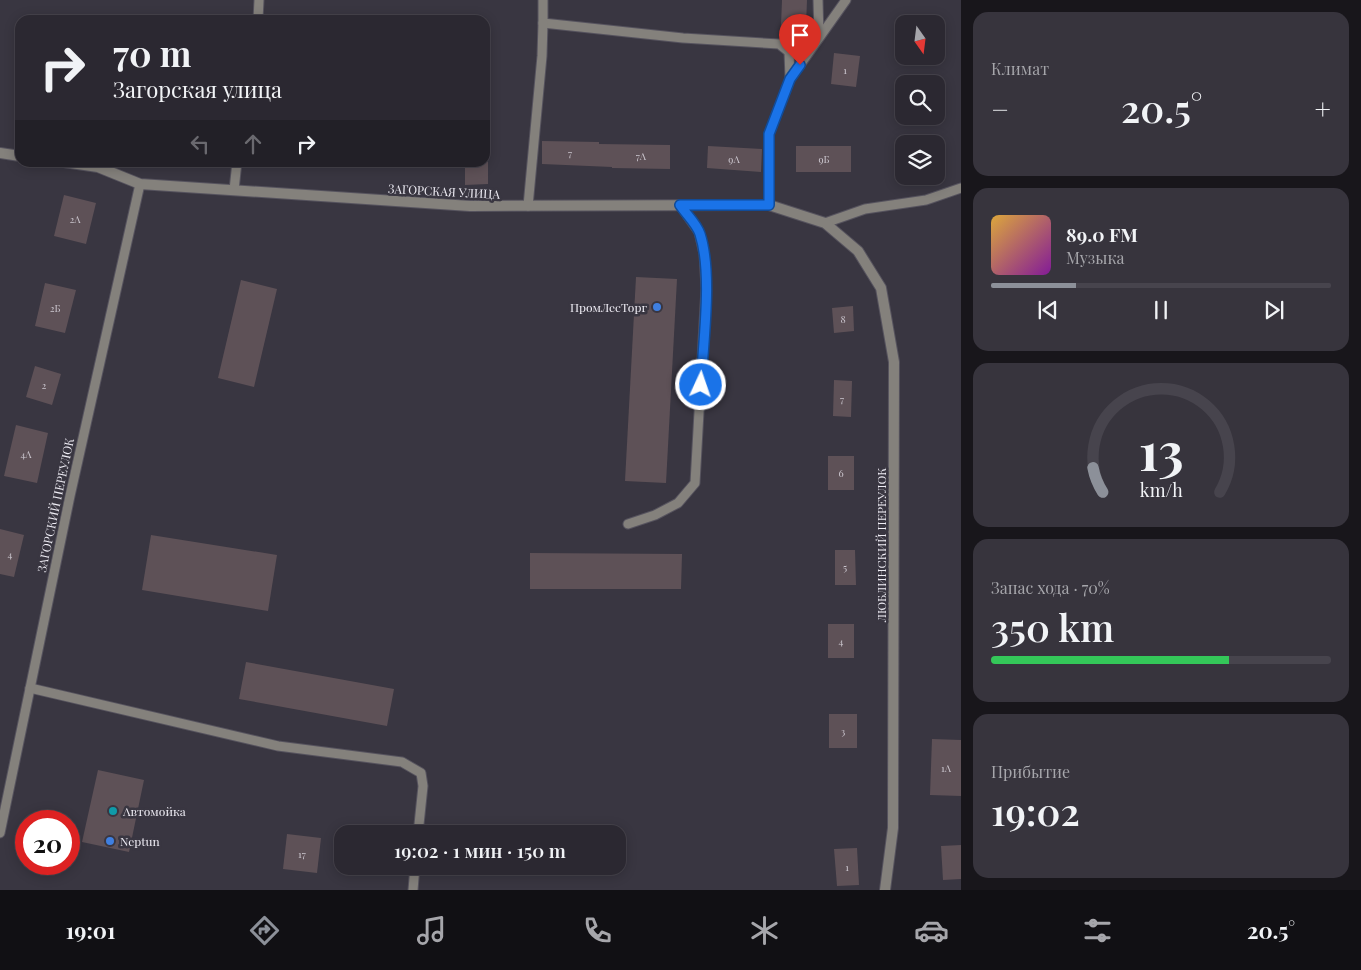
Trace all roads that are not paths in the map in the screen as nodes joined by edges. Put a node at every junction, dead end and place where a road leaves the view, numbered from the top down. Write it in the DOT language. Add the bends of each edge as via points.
graph roads {
  1 [pos="258,0"];
  2 [pos="543,0"];
  3 [pos="818,0"];
  4 [pos="846,0"];
  5 [pos="258,15"];
  6 [pos="543,23"];
  7 [pos="820,37"];
  8 [pos="790,79"];
  9 [pos="0,153"];
  10 [pos="15,155"];
  11 [pos="98,167"];
  12 [pos="236,167"];
  13 [pos="140,184"];
  14 [pos="961,188"];
  15 [pos="234,190"];
  16 [pos="680,205"];
  17 [pos="769,205"];
  18 [pos="528,206"];
  19 [pos="825,222"];
  20 [pos="628,524"];
  21 [pos="30,688"];
  22 [pos="419,825"];
  23 [pos="0,833"];
  24 [pos="414,875"];
  25 [pos="413,890"];
  26 [pos="885,890"];
  1 -- 5 [label="lane"];
  2 -- 6 [label="lane"];
  3 -- 7 [label="lane"];
  4 -- 7 [label="lane"];
  6 -- 8 [label="lane" via="683,38 780,44 789,52"];
  6 -- 18 [label="lane"];
  7 -- 8 [label="lane"];
  8 -- 17 [label="lane" via="769,134"];
  9 -- 10 [label="street"];
  11 -- 13 [label="street, ЗАГОРСКАЯ УЛИЦА"];
  12 -- 15 [label="lane"];
  13 -- 15 [label="street, ЗАГОРСКАЯ УЛИЦА"];
  13 -- 21 [label="lane, ЗАГОРСКИЙ ПЕРЕУЛОК"];
  14 -- 19 [label="lane" via="926,200 865,209"];
  15 -- 18 [label="street, ЗАГОРСКАЯ УЛИЦА" via="470,206"];
  16 -- 17 [label="street, ЗАГОРСКАЯ УЛИЦА"];
  16 -- 18 [label="street, ЗАГОРСКАЯ УЛИЦА"];
  16 -- 20 [label="lane" via="700,232 705,262 695,483 678,503"];
  17 -- 19 [label="street, ЗАГОРСКАЯ УЛИЦА"];
  19 -- 26 [label="street, ЛЮБЛИНСКИЙ ПЕРЕУЛОК" via="858,251 881,288 894,362 893,828"];
  21 -- 22 [label="lane" via="278,746 402,762 421,773 423,786"];
  21 -- 23 [label="lane, ЗАГОРСКИЙ ПЕРЕУЛОК"];
  24 -- 25 [label="lane"];
}
